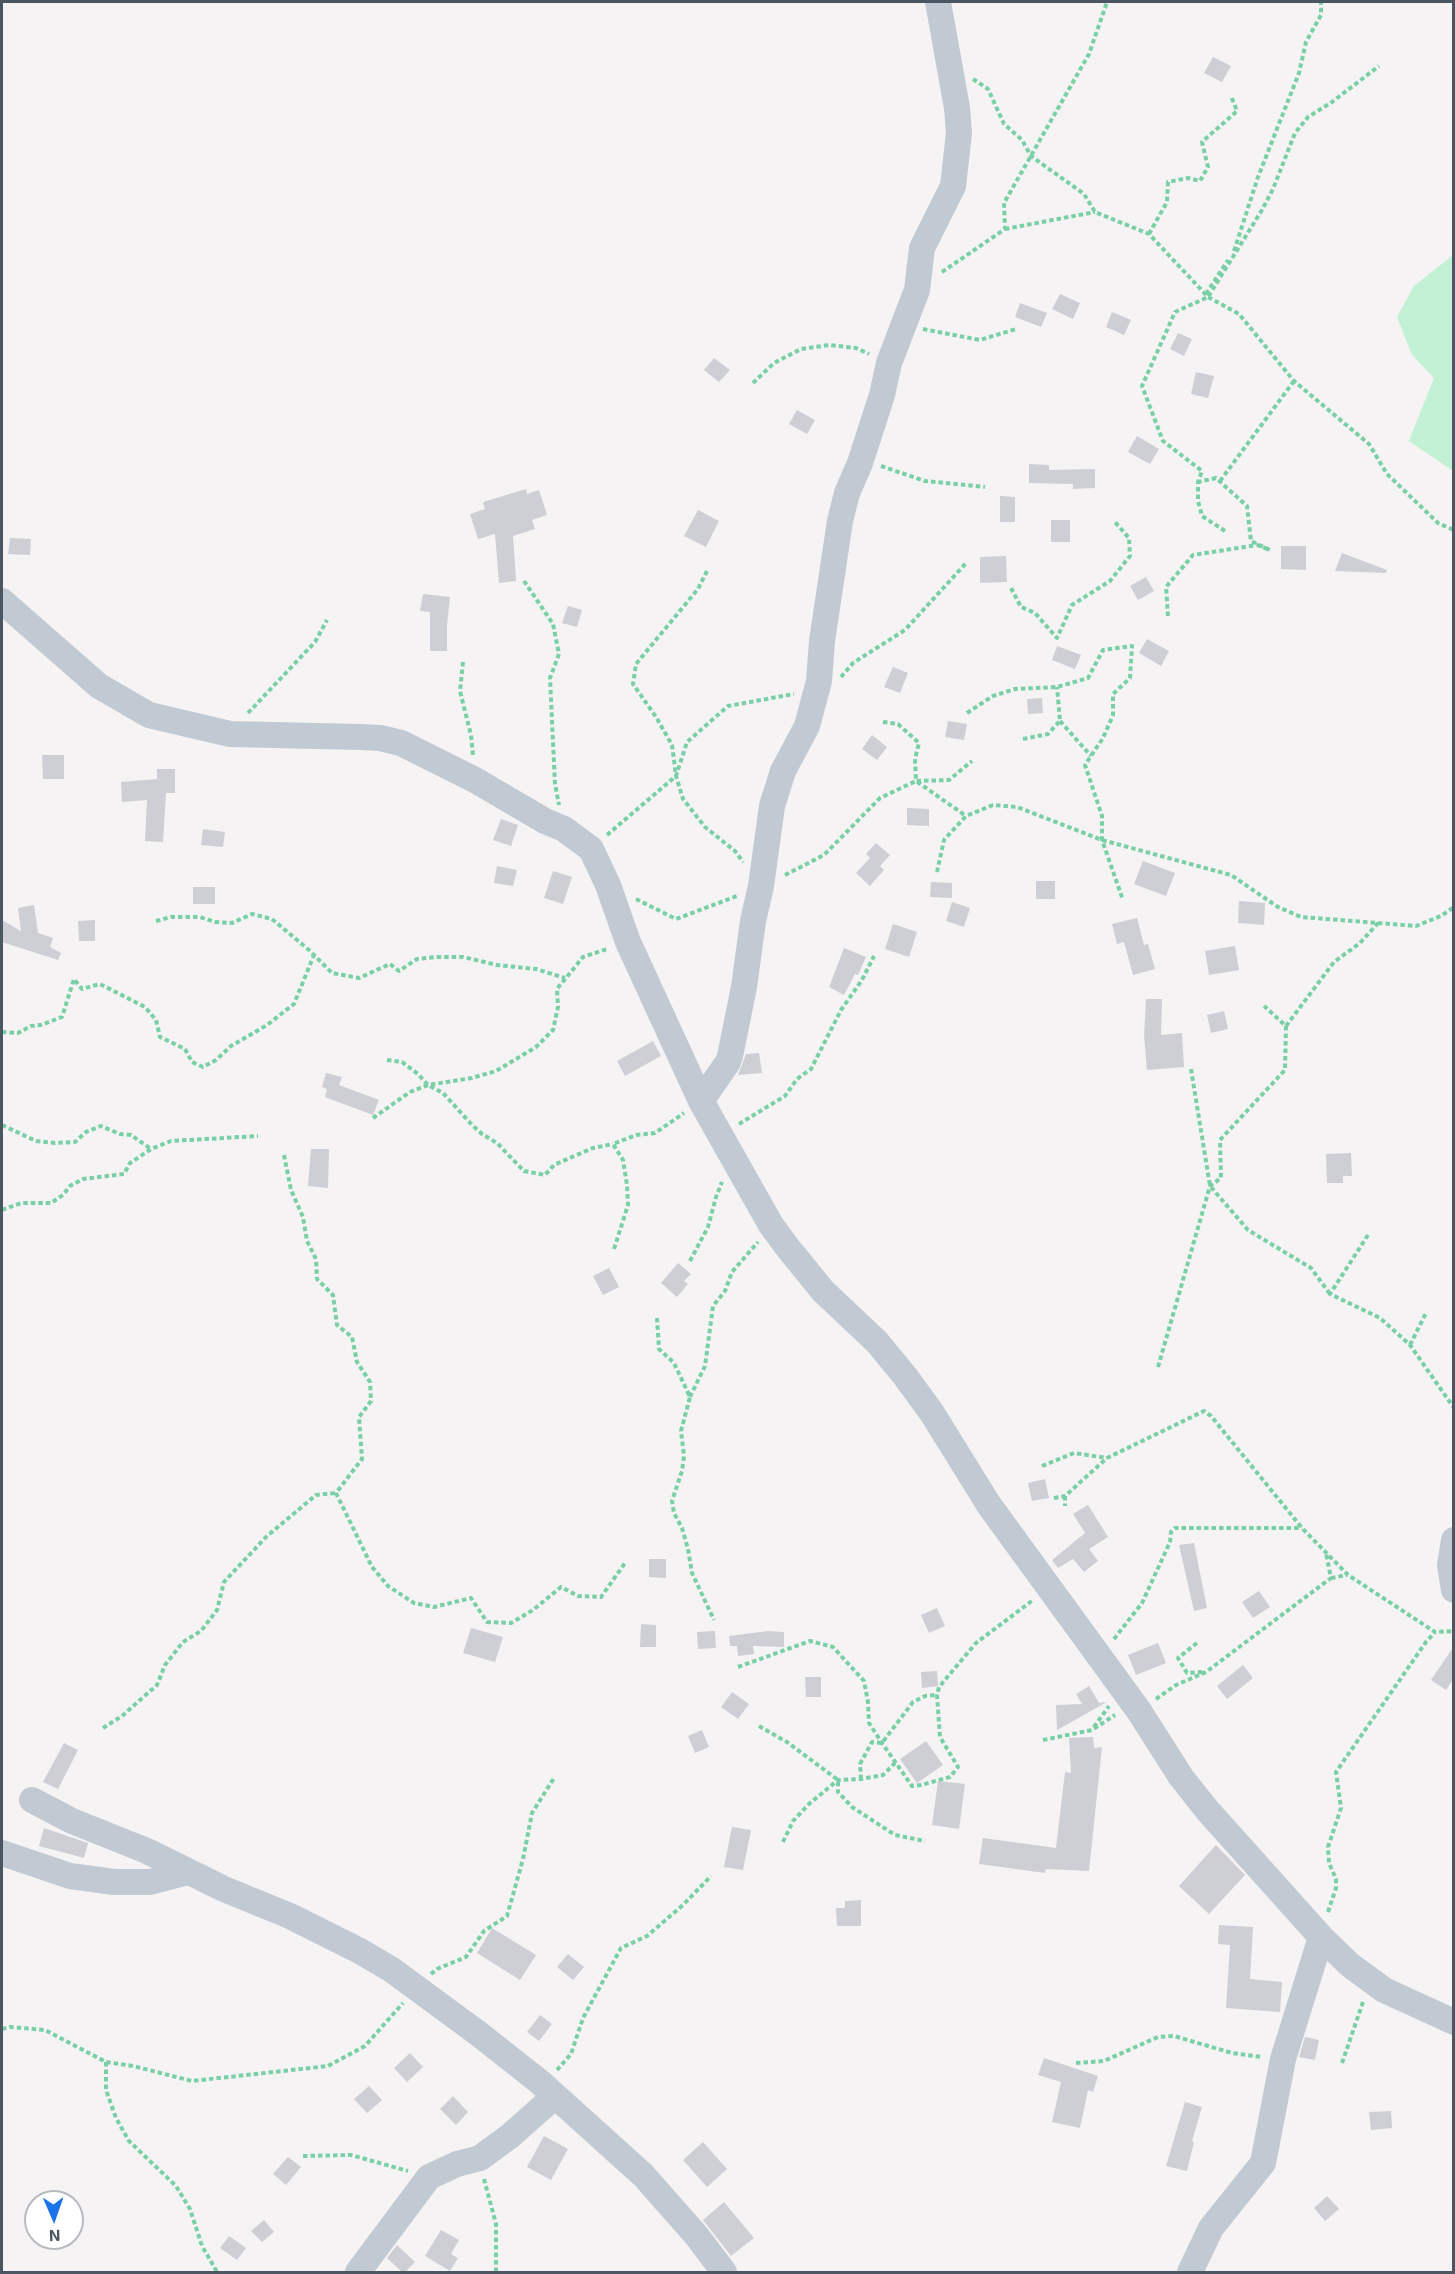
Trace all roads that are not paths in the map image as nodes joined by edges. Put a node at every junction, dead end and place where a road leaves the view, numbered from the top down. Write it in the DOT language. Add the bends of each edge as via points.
graph roads {
  1 [pos="938,2"];
  2 [pos="2,601"];
  3 [pos="701,1101"];
  4 [pos="1454,1540"];
  5 [pos="1454,1590"];
  6 [pos="32,1800"];
  7 [pos="2,1854"];
  8 [pos="188,1872"];
  9 [pos="1321,1936"];
  10 [pos="1454,2022"];
  11 [pos="548,2090"];
  12 [pos="358,2272"];
  13 [pos="724,2272"];
  14 [pos="1190,2272"];
  1 -- 3 [label="street" via="957,108 959,133 953,186 922,248 916,290 847,493 822,641 828,681 776,790 730,1056"];
  2 -- 3 [label="street" via="81,672 148,715 230,734 380,738 401,743 564,829 591,849 628,942"];
  3 -- 9 [label="street" via="771,1225 823,1291 877,1342 905,1376 989,1505 1100,1656 1181,1777"];
  4 -- 5 [label="street" via="1450,1565"];
  6 -- 8 [label="street"];
  7 -- 8 [label="street" via="70,1876 114,1882 150,1882"];
  8 -- 11 [label="street" via="360,1951 416,1986"];
  9 -- 10 [label="street" via="1370,1982"];
  9 -- 14 [label="street" via="1283,2059 1263,2163 1211,2228"];
  11 -- 12 [label="street" via="510,2136 480,2158 429,2177"];
  11 -- 13 [label="street" via="643,2175"];
}
